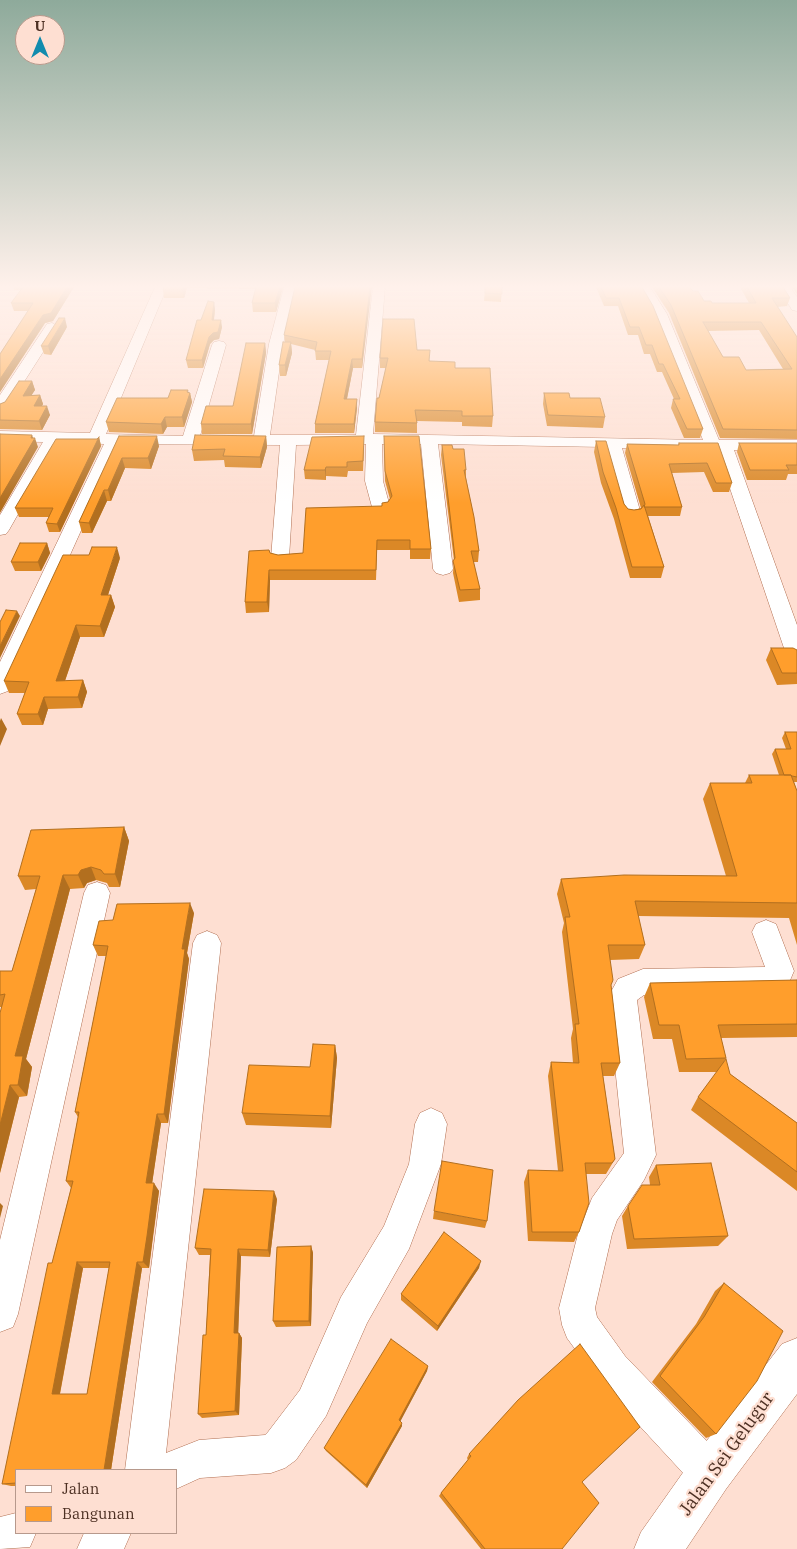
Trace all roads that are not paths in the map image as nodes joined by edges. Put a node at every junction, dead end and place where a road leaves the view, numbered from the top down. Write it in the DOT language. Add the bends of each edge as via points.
graph roads {
  1 [pos="31,359"];
  2 [pos="130,359"];
  3 [pos="215,359"];
  4 [pos="274,359"];
  5 [pos="374,359"];
  6 [pos="680,359"];
  7 [pos="0,407"];
  8 [pos="0,436"];
  9 [pos="54,437"];
  10 [pos="96,438"];
  11 [pos="115,438"];
  12 [pos="369,439"];
  13 [pos="429,439"];
  14 [pos="190,441"];
  15 [pos="261,441"];
  16 [pos="288,441"];
  17 [pos="612,443"];
  18 [pos="719,445"];
  19 [pos="797,445"];
  20 [pos="381,507"];
  21 [pos="632,514"];
  22 [pos="0,530"];
  23 [pos="280,558"];
  24 [pos="443,569"];
  25 [pos="797,654"];
  26 [pos="0,686"];
  27 [pos="97,893"];
  28 [pos="766,932"];
  29 [pos="207,943"];
  30 [pos="430,1124"];
  31 [pos="0,1314"];
  32 [pos="797,1359"];
  33 [pos="145,1469"];
  34 [pos="176,1469"];
  35 [pos="710,1473"];
  36 [pos="15,1533"];
  37 [pos="110,1534"];
  38 [pos="0,1537"];
  39 [pos="96,1549"];
  40 [pos="658,1549"];
  1 -- 7 [label="street"];
  2 -- 10 [label="street"];
  3 -- 14 [label="street"];
  4 -- 15 [label="street"];
  5 -- 12 [label="street"];
  6 -- 18 [label="street"];
  8 -- 9 [label="street"];
  9 -- 10 [label="street"];
  9 -- 22 [label="street"];
  10 -- 11 [label="street"];
  11 -- 14 [label="street"];
  11 -- 26 [label="street"];
  12 -- 13 [label="street"];
  12 -- 16 [label="street"];
  12 -- 20 [label="street"];
  13 -- 17 [label="street"];
  13 -- 24 [label="street"];
  14 -- 15 [label="street"];
  15 -- 16 [label="street"];
  16 -- 23 [label="street"];
  17 -- 18 [label="street"];
  17 -- 21 [label="street"];
  18 -- 19 [label="street"];
  18 -- 25 [label="street"];
  27 -- 31 [label="street"];
  28 -- 35 [label="street" via="780,971 778,976 764,980 643,982 628,988 622,1000 640,1155 604,1210 577,1308 580,1326 612,1369"];
  29 -- 33 [label="street"];
  30 -- 34 [label="street" via="425,1164 397,1237 354,1310 313,1403 282,1446 271,1454 200,1459"];
  32 -- 35 [label="main road, Jalan Sei Gelugur"];
  35 -- 40 [label="main road, Jalan Sei Gelugur"];
  36 -- 38 [label="street"];
  37 -- 39 [label="street"];
}
